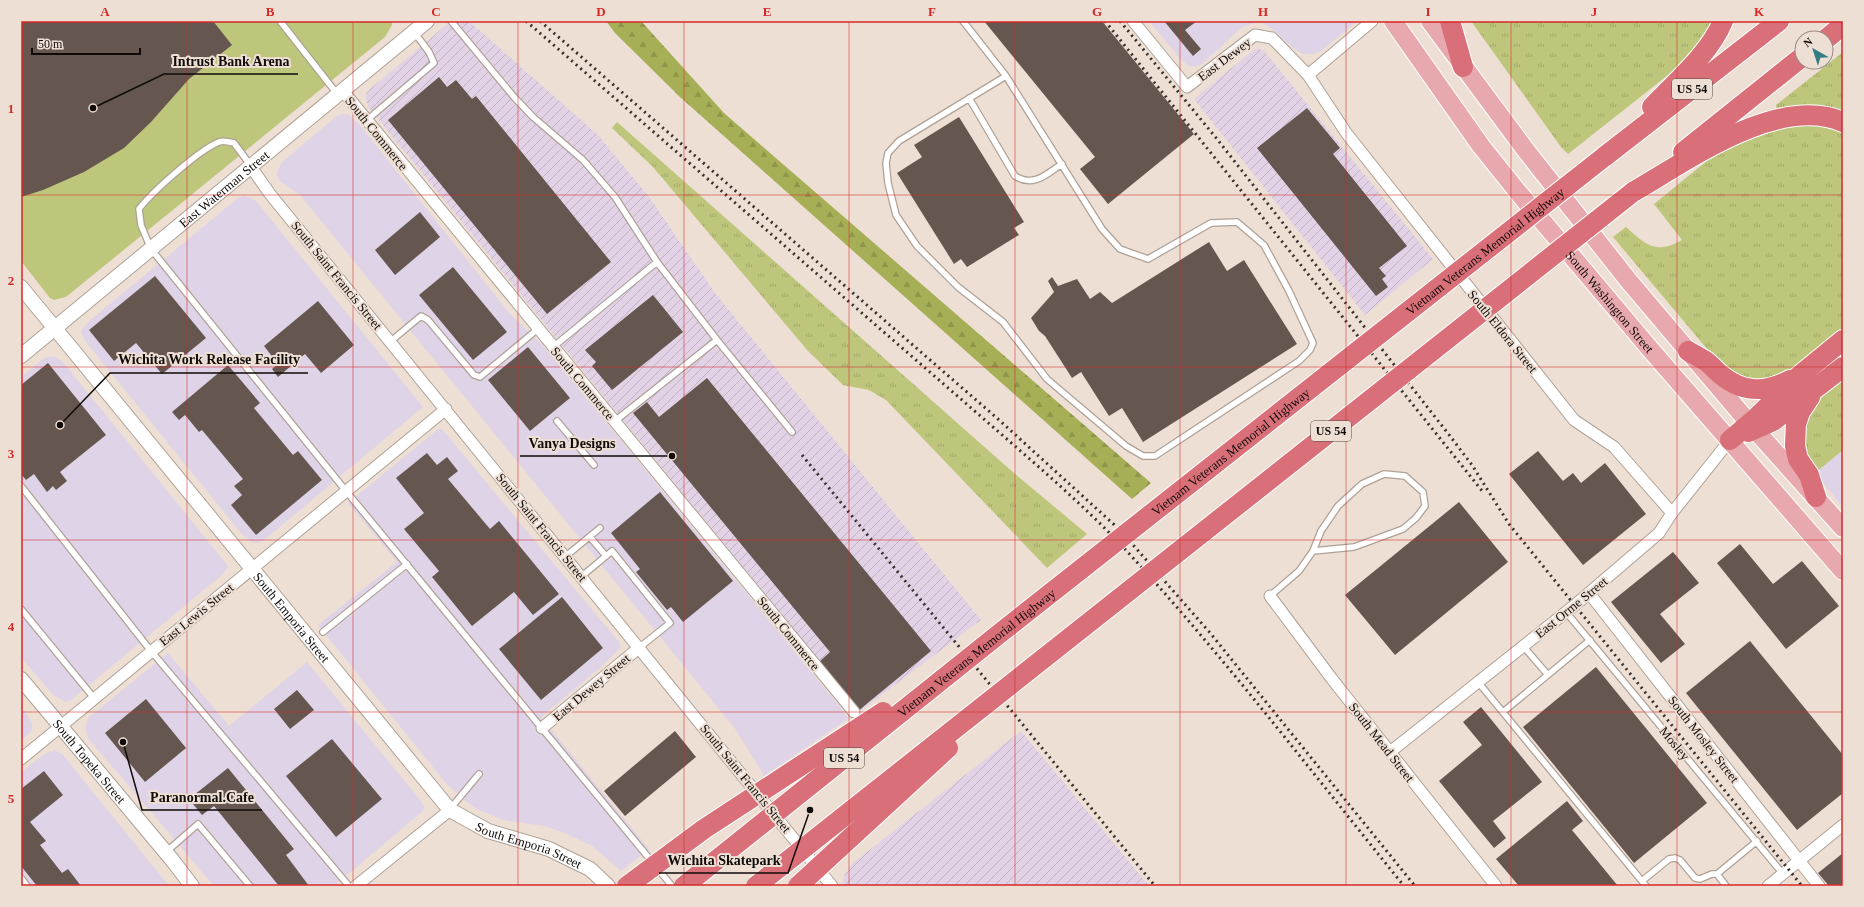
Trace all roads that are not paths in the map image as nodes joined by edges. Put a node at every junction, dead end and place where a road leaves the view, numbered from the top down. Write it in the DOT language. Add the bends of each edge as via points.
graph roads {
  1 [pos="280,21"];
  2 [pos="451,21"];
  3 [pos="964,21"];
  4 [pos="1134,21"];
  5 [pos="1372,21"];
  6 [pos="1393,21"];
  7 [pos="1430,21"];
  8 [pos="1450,21"];
  9 [pos="1723,21"];
  10 [pos="1779,21"];
  11 [pos="419,25"];
  12 [pos="1843,25"];
  13 [pos="1834,32"];
  14 [pos="1794,63"];
  15 [pos="1463,67"];
  16 [pos="1308,75"];
  17 [pos="1006,76"];
  18 [pos="340,93"];
  19 [pos="969,98"];
  20 [pos="367,120"];
  21 [pos="1843,122"];
  22 [pos="1604,157"];
  23 [pos="1062,164"];
  24 [pos="251,167"];
  25 [pos="1633,192"];
  26 [pos="152,249"];
  27 [pos="657,262"];
  28 [pos="21,287"];
  29 [pos="538,328"];
  30 [pos="55,329"];
  31 [pos="717,340"];
  32 [pos="1843,340"];
  33 [pos="391,341"];
  34 [pos="553,347"];
  35 [pos="1688,352"];
  36 [pos="21,356"];
  37 [pos="1843,367"];
  38 [pos="1798,376"];
  39 [pos="1813,391"];
  40 [pos="446,409"];
  41 [pos="557,421"];
  42 [pos="615,421"];
  43 [pos="1752,426"];
  44 [pos="792,432"];
  45 [pos="1730,440"];
  46 [pos="594,465"];
  47 [pos="21,486"];
  48 [pos="346,491"];
  49 [pos="1816,497"];
  50 [pos="1672,513"];
  51 [pos="600,528"];
  52 [pos="1843,528"];
  53 [pos="590,537"];
  54 [pos="1313,551"];
  55 [pos="566,556"];
  56 [pos="606,556"];
  57 [pos="407,564"];
  58 [pos="251,568"];
  59 [pos="1843,570"];
  60 [pos="582,576"];
  61 [pos="1589,593"];
  62 [pos="1270,596"];
  63 [pos="21,609"];
  64 [pos="1566,612"];
  65 [pos="1004,630"];
  66 [pos="323,632"];
  67 [pos="1590,640"];
  68 [pos="1523,646"];
  69 [pos="640,647"];
  70 [pos="151,650"];
  71 [pos="1029,670"];
  72 [pos="1548,675"];
  73 [pos="21,679"];
  74 [pos="1478,682"];
  75 [pos="94,698"];
  76 [pos="854,712"];
  77 [pos="1503,712"];
  78 [pos="60,726"];
  79 [pos="542,728"];
  80 [pos="1390,752"];
  81 [pos="21,759"];
  82 [pos="479,774"];
  83 [pos="450,810"];
  84 [pos="1843,825"];
  85 [pos="1757,842"];
  86 [pos="169,856"];
  87 [pos="1799,861"];
  88 [pos="1717,874"];
  89 [pos="1783,874"];
  90 [pos="21,878"];
  91 [pos="1644,884"];
  92 [pos="27,886"];
  93 [pos="192,886"];
  94 [pos="201,886"];
  95 [pos="250,886"];
  96 [pos="349,886"];
  97 [pos="356,886"];
  98 [pos="608,886"];
  99 [pos="627,886"];
  100 [pos="672,886"];
  101 [pos="684,886"];
  102 [pos="756,886"];
  103 [pos="798,886"];
  104 [pos="832,886"];
  105 [pos="1496,886"];
  106 [pos="1726,886"];
  107 [pos="1768,886"];
  108 [pos="1819,886"];
  1 -- 18 [label="lane"];
  2 -- 27 [label="lane" via="514,97 583,160 615,197"];
  3 -- 17 [label="lane"];
  4 -- 16 [label="street, East Dewey" via="1187,87 1255,35 1272,38"];
  5 -- 16 [label="street"];
  6 -- 45 [label="main road, South Washington Street" via="1512,186"];
  7 -- 15 [label="main road"];
  8 -- 15 [label="highway"];
  9 -- 22 [label="highway" via="1710,45"];
  10 -- 22 [label="highway, Vietnam Veterans Memorial Highway / US 54"];
  11 -- 18 [label="street, East Waterman Street"];
  11 -- 20 [label="lane" via="434,63"];
  12 -- 13 [label="highway"];
  14 -- 25 [label="highway, US 54"];
  15 -- 35 [label="main road" via="1628,280"];
  16 -- 50 [label="street, South Eldora Street" via="1347,134 1574,420 1614,447"];
  17 -- 19 [label="lane"];
  17 -- 23 [label="lane"];
  18 -- 20 [label="street, South Commerce"];
  18 -- 24 [label="street, East Waterman Street"];
  19 -- 23 [label="lane" via="1016,176 1022,181 1030,182"];
  19 -- 23 [label="lane" via="899,141 888,153 888,183 896,215 922,251 958,287 1003,322 1047,379 1126,446 1143,456 1156,456 1299,361 1310,350 1313,343 1264,245 1237,222 1211,223 1148,259 1120,249 1102,229"];
  20 -- 29 [label="street, South Commerce"];
  21 -- 25 [label="highway" via="1812,115 1780,118 1735,133"];
  22 -- 65 [label="highway, Vietnam Veterans Memorial Highway / US 54, bridge"];
  24 -- 26 [label="street, East Waterman Street"];
  24 -- 26 [label="lane" via="234,143 221,141 199,154 149,196 139,209 141,226"];
  24 -- 33 [label="street, South Saint Francis Street" via="270,194"];
  25 -- 71 [label="highway, US 54, bridge"];
  26 -- 30 [label="street, East Waterman Street"];
  26 -- 48 [label="lane"];
  27 -- 31 [label="lane"];
  27 -- 34 [label="lane"];
  28 -- 30 [label="street, South Emporia Street"];
  29 -- 33 [label="lane" via="480,377 474,375 428,320 421,316"];
  29 -- 34 [label="street, South Commerce"];
  30 -- 36 [label="street, East Waterman Street"];
  30 -- 58 [label="street, South Emporia Street"];
  31 -- 42 [label="lane"];
  31 -- 44 [label="lane"];
  32 -- 38 [label="highway"];
  33 -- 40 [label="street, South Saint Francis Street"];
  34 -- 42 [label="street, South Commerce"];
  35 -- 38 [label="highway" via="1708,363 1733,384 1748,389 1764,390"];
  35 -- 43 [label="main road"];
  37 -- 39 [label="highway"];
  38 -- 43 [label="highway"];
  39 -- 43 [label="highway" via="1773,421"];
  39 -- 49 [label="highway" via="1796,424 1795,446 1798,459 1809,475"];
  40 -- 48 [label="street, East Lewis Street"];
  40 -- 55 [label="street, South Saint Francis Street"];
  41 -- 46 [label="lane"];
  42 -- 76 [label="street, South Commerce"];
  43 -- 45 [label="highway"];
  43 -- 49 [label="main road"];
  45 -- 50 [label="street, East Orme Street"];
  45 -- 59 [label="main road, South Washington Street"];
  47 -- 70 [label="lane"];
  48 -- 57 [label="lane"];
  48 -- 58 [label="street, East Lewis Street"];
  49 -- 52 [label="main road"];
  50 -- 61 [label="street, East Orme Street" via="1659,534"];
  51 -- 53 [label="lane"];
  53 -- 55 [label="lane"];
  53 -- 56 [label="lane"];
  54 -- 54 [label="lane" via="1321,531 1338,506 1362,484 1384,474 1405,476 1423,492 1425,506 1403,529 1354,547"];
  54 -- 62 [label="lane" via="1299,571"];
  55 -- 60 [label="street, South Saint Francis Street"];
  56 -- 60 [label="lane"];
  56 -- 69 [label="lane" via="612,551 670,623"];
  57 -- 66 [label="lane"];
  57 -- 79 [label="lane"];
  58 -- 70 [label="street, East Lewis Street"];
  58 -- 83 [label="street, South Emporia Street"];
  60 -- 69 [label="street, South Saint Francis Street"];
  61 -- 64 [label="street, East Orme Street"];
  61 -- 87 [label="street, South Mosley Street"];
  62 -- 80 [label="street, South Mead Street"];
  63 -- 75 [label="lane"];
  64 -- 67 [label="lane, Mosley"];
  64 -- 68 [label="street, East Orme Street"];
  65 -- 99 [label="highway, bridge" via="704,829"];
  65 -- 101 [label="highway, Vietnam Veterans Memorial Highway / US 54, bridge"];
  67 -- 72 [label="lane"];
  67 -- 85 [label="lane, Mosley"];
  68 -- 72 [label="lane"];
  68 -- 74 [label="street, East Orme Street"];
  69 -- 79 [label="street, East Dewey Street"];
  69 -- 104 [label="street, South Saint Francis Street"];
  70 -- 75 [label="street, East Lewis Street"];
  70 -- 96 [label="lane"];
  71 -- 102 [label="highway, US 54, bridge"];
  71 -- 103 [label="highway, bridge" via="925,771"];
  72 -- 77 [label="lane"];
  73 -- 78 [label="street, South Topeka Street"];
  74 -- 77 [label="lane"];
  74 -- 80 [label="street, East Orme Street"];
  75 -- 78 [label="street, East Lewis Street"];
  77 -- 91 [label="lane"];
  78 -- 81 [label="street, East Lewis Street"];
  78 -- 86 [label="street, South Topeka Street"];
  79 -- 100 [label="lane"];
  80 -- 105 [label="street, South Mead Street"];
  82 -- 83 [label="lane"];
  83 -- 97 [label="street"];
  83 -- 98 [label="street, South Emporia Street" via="488,831 549,849 590,869"];
  84 -- 87 [label="street"];
  85 -- 88 [label="lane"];
  85 -- 89 [label="lane, Mosley"];
  86 -- 93 [label="street, South Topeka Street"];
  86 -- 94 [label="street, South Topeka Street"];
  86 -- 95 [label="lane" via="198,824"];
  87 -- 89 [label="street"];
  87 -- 108 [label="street, South Mosley Street"];
  88 -- 91 [label="lane" via="1700,880 1675,858 1669,859"];
  88 -- 106 [label="lane"];
  89 -- 107 [label="street"];
  90 -- 92 [label="lane"];
}
